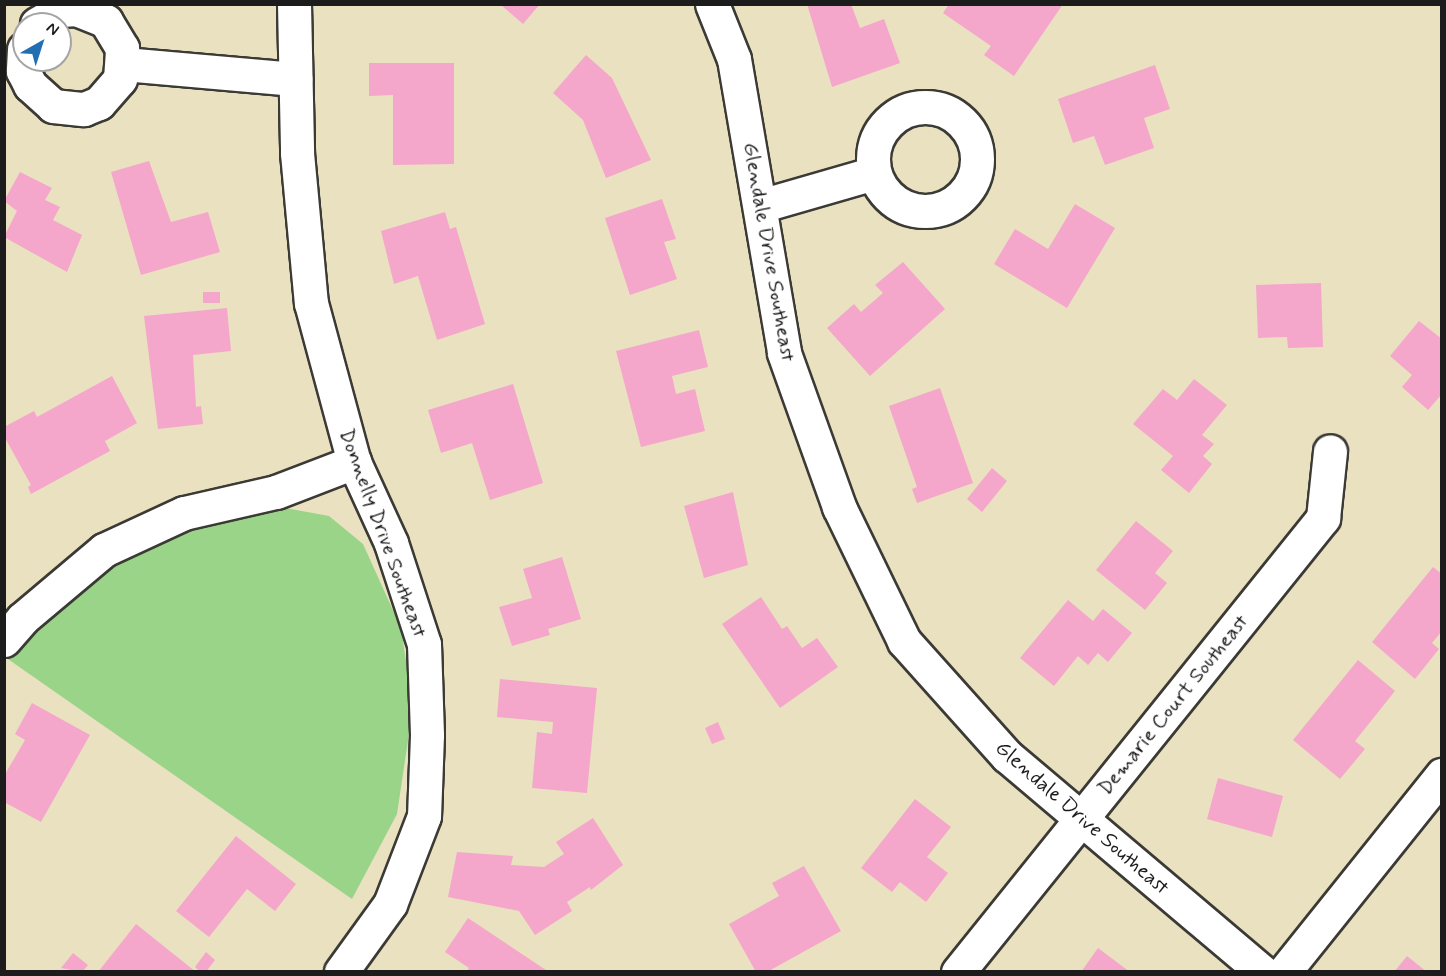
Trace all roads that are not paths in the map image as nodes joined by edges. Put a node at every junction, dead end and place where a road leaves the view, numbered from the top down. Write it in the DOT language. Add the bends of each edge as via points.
graph roads {
  1 [pos="294,4"];
  2 [pos="712,4"];
  3 [pos="58,12"];
  4 [pos="123,64"];
  5 [pos="24,72"];
  6 [pos="295,79"];
  7 [pos="874,173"];
  8 [pos="760,206"];
  9 [pos="1330,451"];
  10 [pos="354,462"];
  11 [pos="4,640"];
  12 [pos="1442,775"];
  13 [pos="1081,818"];
  14 [pos="341,972"];
  15 [pos="958,972"];
  16 [pos="1263,972"];
  17 [pos="1284,972"];
  1 -- 6 [label="street, Donnelly Drive Southeast"];
  2 -- 8 [label="street, Glendale Drive Southeast" via="734,59"];
  3 -- 4 [label="street" via="92,13 116,33"];
  4 -- 5 [label="street" via="120,79 99,103 68,110 40,98"];
  4 -- 6 [label="street"];
  6 -- 10 [label="street, Donnelly Drive Southeast" via="297,153 311,303"];
  7 -- 8 [label="street"];
  8 -- 13 [label="street, Glendale Drive Southeast" via="784,352 839,507 904,641 1007,756"];
  9 -- 13 [label="street, Demarie Court Southeast" via="1323,518"];
  10 -- 11 [label="street" via="276,492 184,513 104,550 22,619"];
  10 -- 14 [label="street, Donnelly Drive Southeast" via="391,543 424,644 427,735 424,816 390,904"];
  12 -- 17 [label="street"];
  13 -- 15 [label="street, Demarie Court Southeast"];
  13 -- 16 [label="street, Glendale Drive Southeast"];
}
